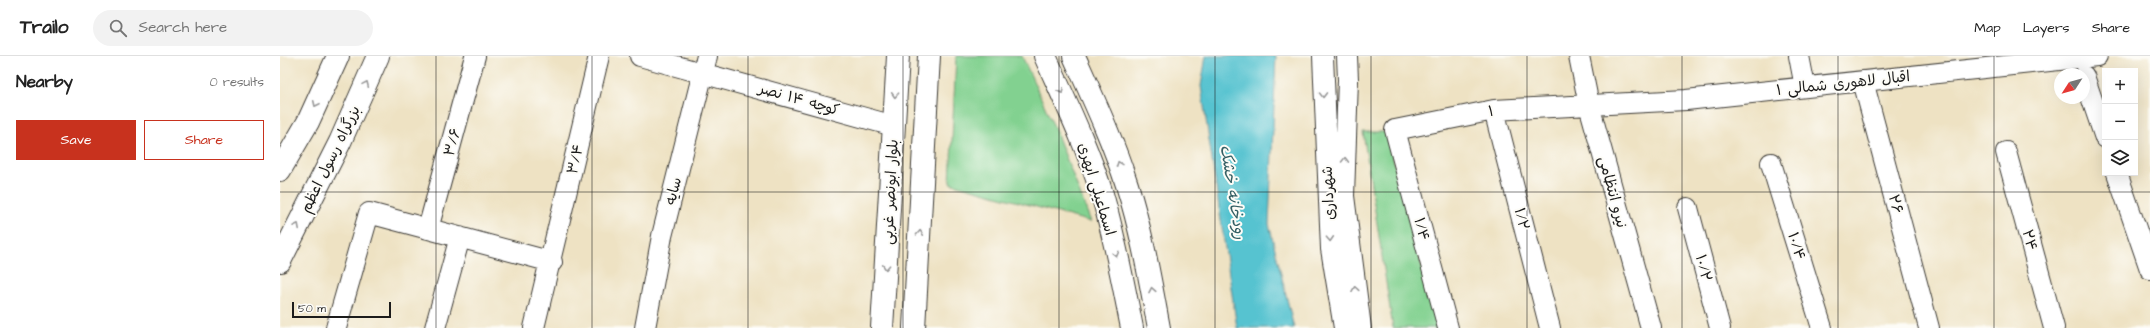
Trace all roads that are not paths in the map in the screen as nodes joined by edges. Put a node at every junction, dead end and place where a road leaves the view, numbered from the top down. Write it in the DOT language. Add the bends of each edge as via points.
graph roads {
  1 [pos="338,56"];
  2 [pos="378,56"];
  3 [pos="475,56"];
  4 [pos="599,56"];
  5 [pos="640,56"];
  6 [pos="898,56"];
  7 [pos="929,56"];
  8 [pos="1044,56"];
  9 [pos="1074,56"];
  10 [pos="1323,56"];
  11 [pos="1346,56"];
  12 [pos="1579,56"];
  13 [pos="1799,56"];
  14 [pos="705,64"];
  15 [pos="2085,66"];
  16 [pos="1863,81"];
  17 [pos="1805,87"];
  18 [pos="1589,105"];
  19 [pos="1494,110"];
  20 [pos="894,126"];
  21 [pos="2102,127"];
  22 [pos="1395,130"];
  23 [pos="2006,152"];
  24 [pos="1771,163"];
  25 [pos="280,170"];
  26 [pos="2118,176"];
  27 [pos="1688,208"];
  28 [pos="428,229"];
  29 [pos="460,237"];
  30 [pos="2145,237"];
  31 [pos="280,261"];
  32 [pos="552,262"];
  33 [pos="2150,269"];
  34 [pos="336,328"];
  35 [pos="435,328"];
  36 [pos="534,328"];
  37 [pos="645,328"];
  38 [pos="882,328"];
  39 [pos="914,328"];
  40 [pos="1132,328"];
  41 [pos="1159,328"];
  42 [pos="1344,328"];
  43 [pos="1362,328"];
  44 [pos="1448,328"];
  45 [pos="1550,328"];
  46 [pos="1650,328"];
  47 [pos="1720,328"];
  48 [pos="1822,328"];
  49 [pos="1929,328"];
  50 [pos="2054,328"];
  1 -- 25 [label="main road, one-way" via="308,122"];
  31 -- 2 [label="main road, بزرگراه رسول اعظم, one-way" via="340,142"];
  3 -- 28 [label="street, ۳/۶"];
  4 -- 32 [label="street, ۳/۴"];
  5 -- 14 [label="street, کوچه ۱۴ نصر"];
  6 -- 20 [label="main road, بلوار ابونصر غربی, one-way"];
  39 -- 7 [label="main road, one-way"];
  8 -- 40 [label="main road, اسماعیلی ابهری, one-way" via="1075,122 1101,194 1122,275"];
  41 -- 9 [label="main road, اسماعیلی ابهری, one-way" via="1148,269 1127,186 1100,111"];
  10 -- 42 [label="street, شهرداری, one-way" via="1331,249"];
  43 -- 11 [label="street, شهرداری, one-way" via="1344,196 1348,80"];
  12 -- 18 [label="street, نیرو انتظامی"];
  13 -- 17 [label="street"];
  14 -- 20 [label="street, کوچه ۱۴ نصر"];
  14 -- 37 [label="street, سایه" via="662,236"];
  15 -- 16 [label="street, اقبال لاهوری شمالی ۱"];
  15 -- 21 [label="street"];
  16 -- 17 [label="street, اقبال لاهوری شمالی ۱"];
  16 -- 49 [label="street, ۲۶"];
  17 -- 18 [label="street, اقبال لاهوری شمالی ۱" via="1686,100"];
  18 -- 19 [label="street, ۱"];
  18 -- 46 [label="street, نیرو انتظامی"];
  19 -- 22 [label="street, ۱"];
  19 -- 45 [label="street, ۱/۲"];
  20 -- 38 [label="main road, بلوار ابونصر غربی, one-way"];
  22 -- 44 [label="street, ۱/۴"];
  23 -- 50 [label="street, ۲۴"];
  24 -- 48 [label="street, ۱۰/۴"];
  26 -- 30 [label="street"];
  27 -- 47 [label="street, ۱۰/۲"];
  28 -- 29 [label="street"];
  28 -- 34 [label="street" via="369,213"];
  29 -- 32 [label="street"];
  29 -- 35 [label="street"];
  30 -- 33 [label="street"];
  32 -- 36 [label="street, ۳/۴"];
}
